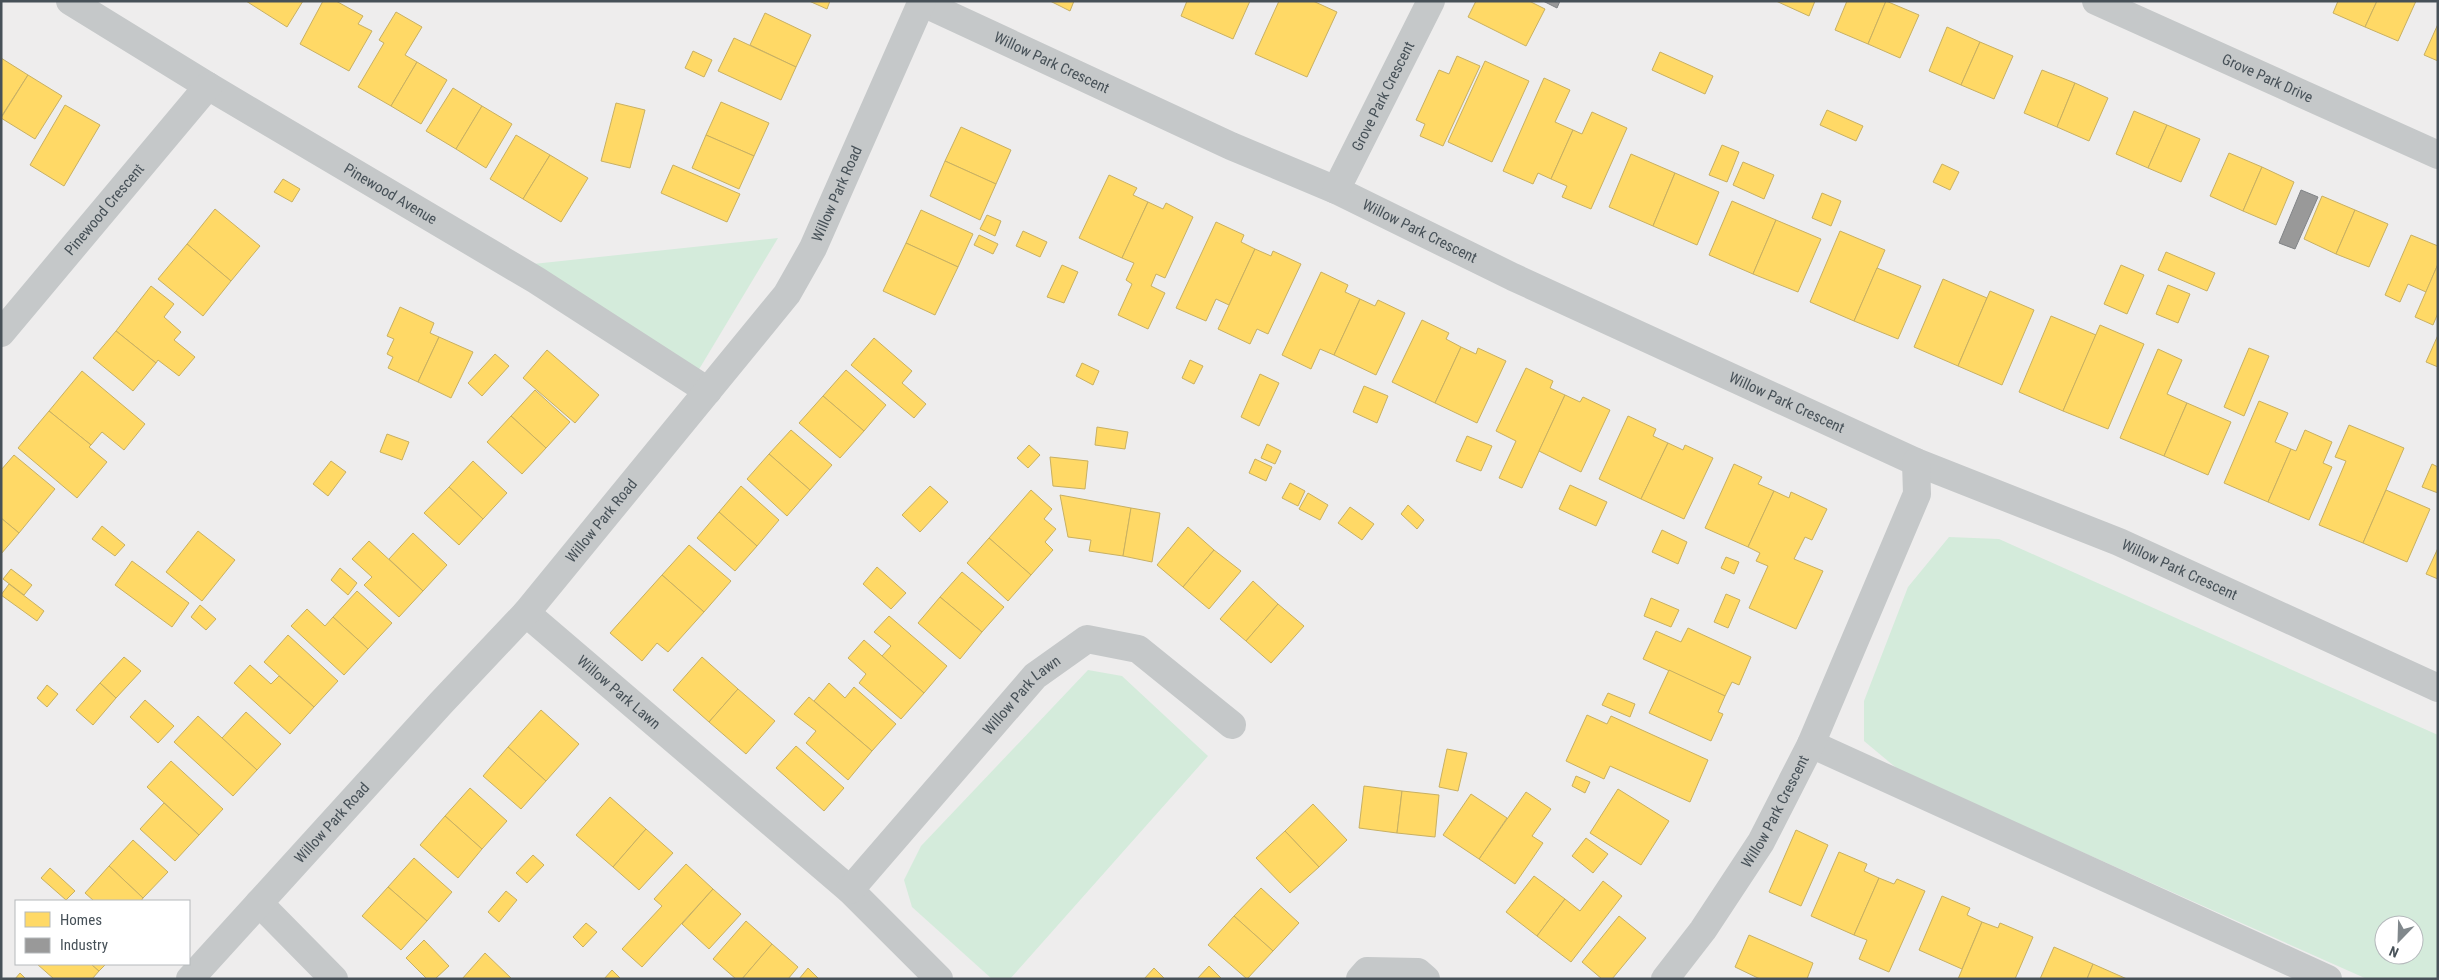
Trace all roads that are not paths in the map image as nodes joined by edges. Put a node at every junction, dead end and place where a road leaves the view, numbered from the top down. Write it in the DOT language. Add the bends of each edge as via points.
graph roads {
  1 [pos="70,1"];
  2 [pos="1431,1"];
  3 [pos="2096,1"];
  4 [pos="922,2"];
  5 [pos="208,86"];
  6 [pos="2438,155"];
  7 [pos="1336,190"];
  8 [pos="1,333"];
  9 [pos="708,391"];
  10 [pos="1916,462"];
  11 [pos="526,613"];
  12 [pos="2438,688"];
  13 [pos="1232,725"];
  14 [pos="1811,744"];
  15 [pos="850,890"];
  16 [pos="259,903"];
  17 [pos="190,979"];
  18 [pos="334,979"];
  19 [pos="939,979"];
  20 [pos="1360,979"];
  21 [pos="1426,979"];
  22 [pos="1666,979"];
  23 [pos="2328,979"];
  1 -- 5 [label="street, Pinewood Avenue"];
  2 -- 7 [label="street, Grove Park Crescent"];
  3 -- 6 [label="street, Grove Park Drive"];
  4 -- 7 [label="street, Willow Park Crescent" via="1231,146"];
  4 -- 9 [label="street, Willow Park Road" via="808,256 787,294"];
  5 -- 8 [label="street, Pinewood Crescent"];
  5 -- 9 [label="street, Pinewood Avenue" via="536,280"];
  7 -- 10 [label="street, Willow Park Crescent" via="1513,277"];
  9 -- 11 [label="street, Willow Park Road"];
  10 -- 12 [label="street, Willow Park Crescent" via="2119,542"];
  10 -- 14 [label="street, Willow Park Crescent" via="1917,494"];
  11 -- 15 [label="street, Willow Park Lawn"];
  11 -- 16 [label="street, Willow Park Road"];
  13 -- 15 [label="street, Willow Park Lawn" via="1138,649 1087,640 1035,676"];
  14 -- 22 [label="street, Willow Park Crescent" via="1761,842"];
  14 -- 23 [label="street"];
  15 -- 19 [label="street, Willow Park Lawn"];
  16 -- 17 [label="street, Willow Park Road"];
  16 -- 18 [label="street"];
  20 -- 21 [label="street" via="1367,971 1418,972"];
}
